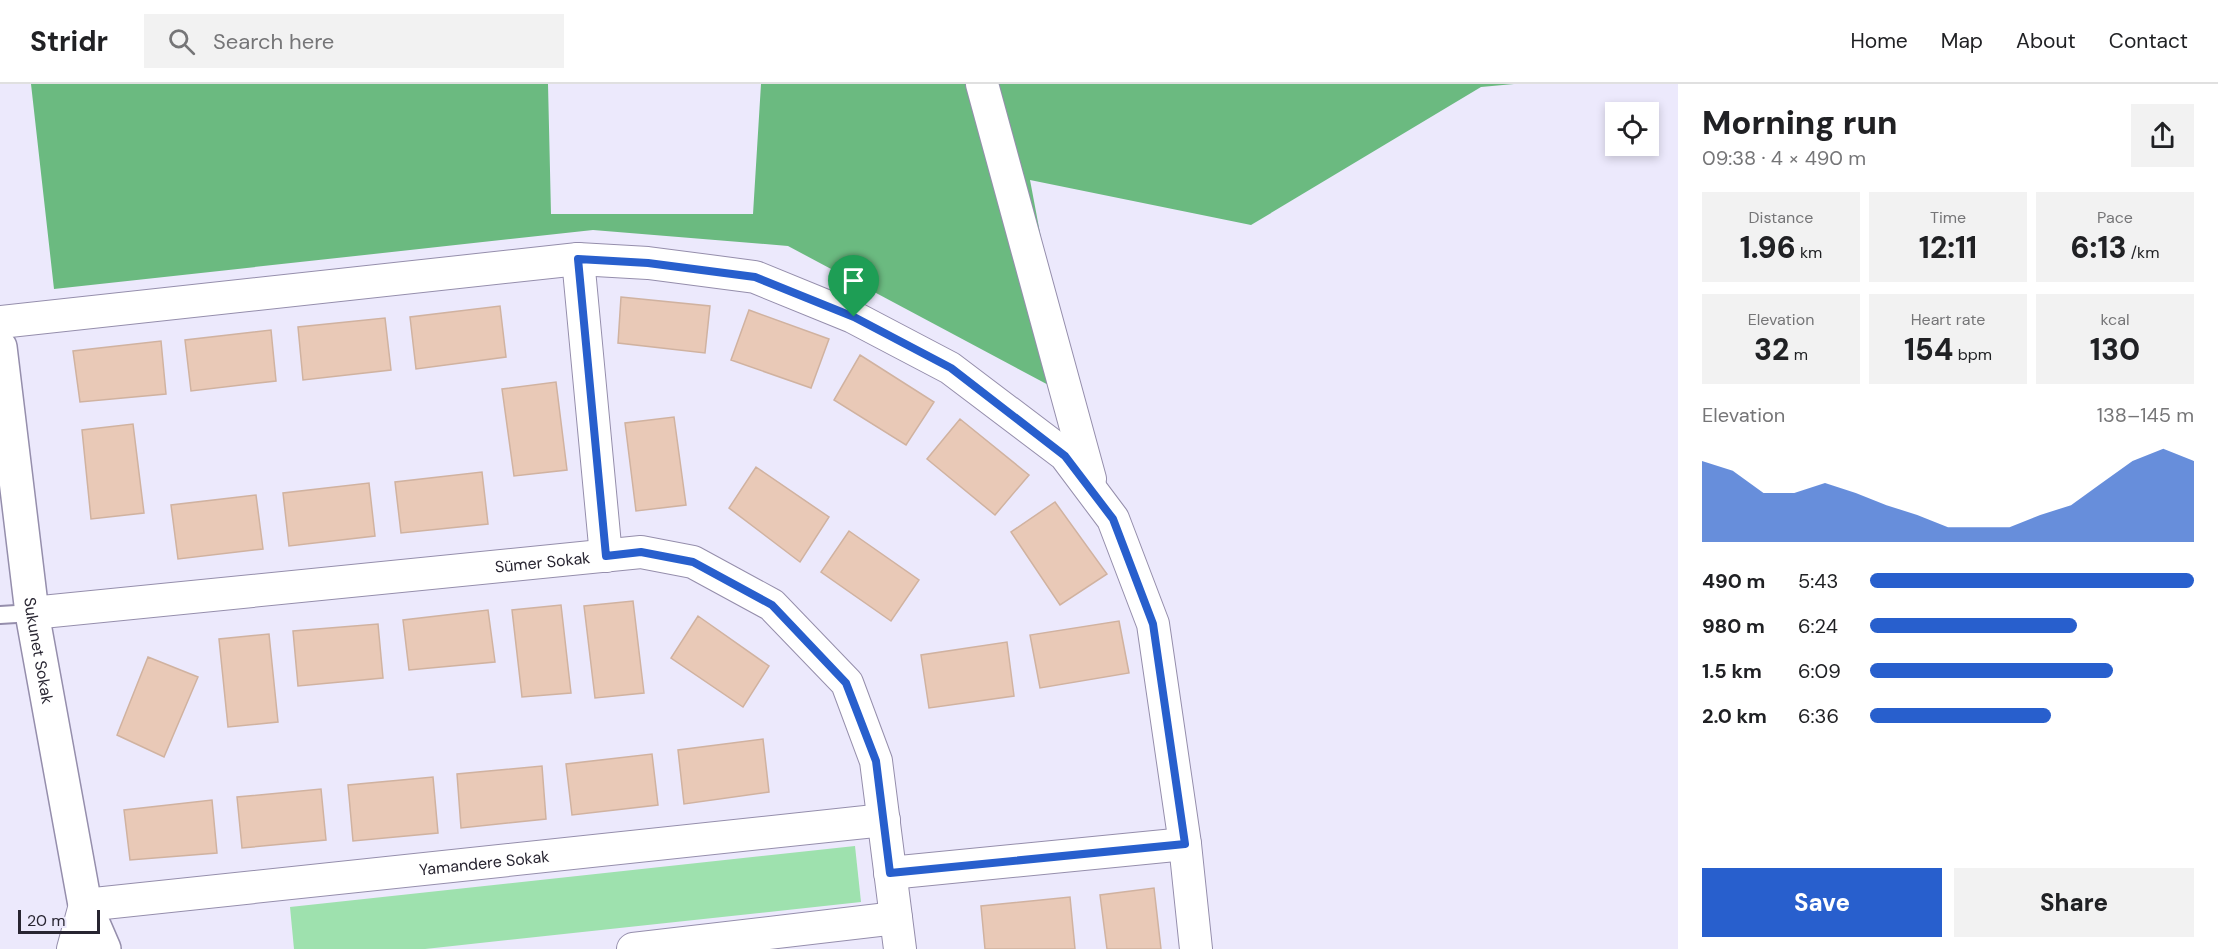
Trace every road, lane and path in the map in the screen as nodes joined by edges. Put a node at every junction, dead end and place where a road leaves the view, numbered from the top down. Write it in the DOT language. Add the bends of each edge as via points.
graph roads {
  1 [pos="982,84"];
  2 [pos="578,259"];
  3 [pos="0,322"];
  4 [pos="0,347"];
  5 [pos="1094,493"];
  6 [pos="606,556"];
  7 [pos="16,614"];
  8 [pos="884,820"];
  9 [pos="1185,844"];
  10 [pos="890,873"];
  11 [pos="85,905"];
  12 [pos="896,918"];
  13 [pos="73,949"];
  14 [pos="104,949"];
  15 [pos="633,949"];
  16 [pos="900,949"];
  17 [pos="1196,949"];
  1 -- 5 [label="street"];
  2 -- 3 [label="street"];
  2 -- 5 [label="street" via="648,263 755,277 854,317 951,368 1065,456"];
  2 -- 6 [label="street"];
  4 -- 7 [label="street, Sukunet Sokak"];
  5 -- 9 [label="street" via="1113,519 1153,624"];
  6 -- 7 [label="street, Sümer Sokak"];
  6 -- 8 [label="street, Sümer Sokak" via="641,552 693,562 772,605 846,683 876,761"];
  7 -- 11 [label="street, Sukunet Sokak"];
  8 -- 10 [label="street, Sümer Sokak"];
  8 -- 11 [label="street, Yamandere Sokak"];
  9 -- 10 [label="street"];
  9 -- 17 [label="street"];
  10 -- 12 [label="street, Sümer Sokak"];
  11 -- 13 [label="street"];
  11 -- 14 [label="street, Sukunet Sokak"];
  12 -- 15 [label="street"];
  12 -- 16 [label="street, Sümer Sokak"];
}
